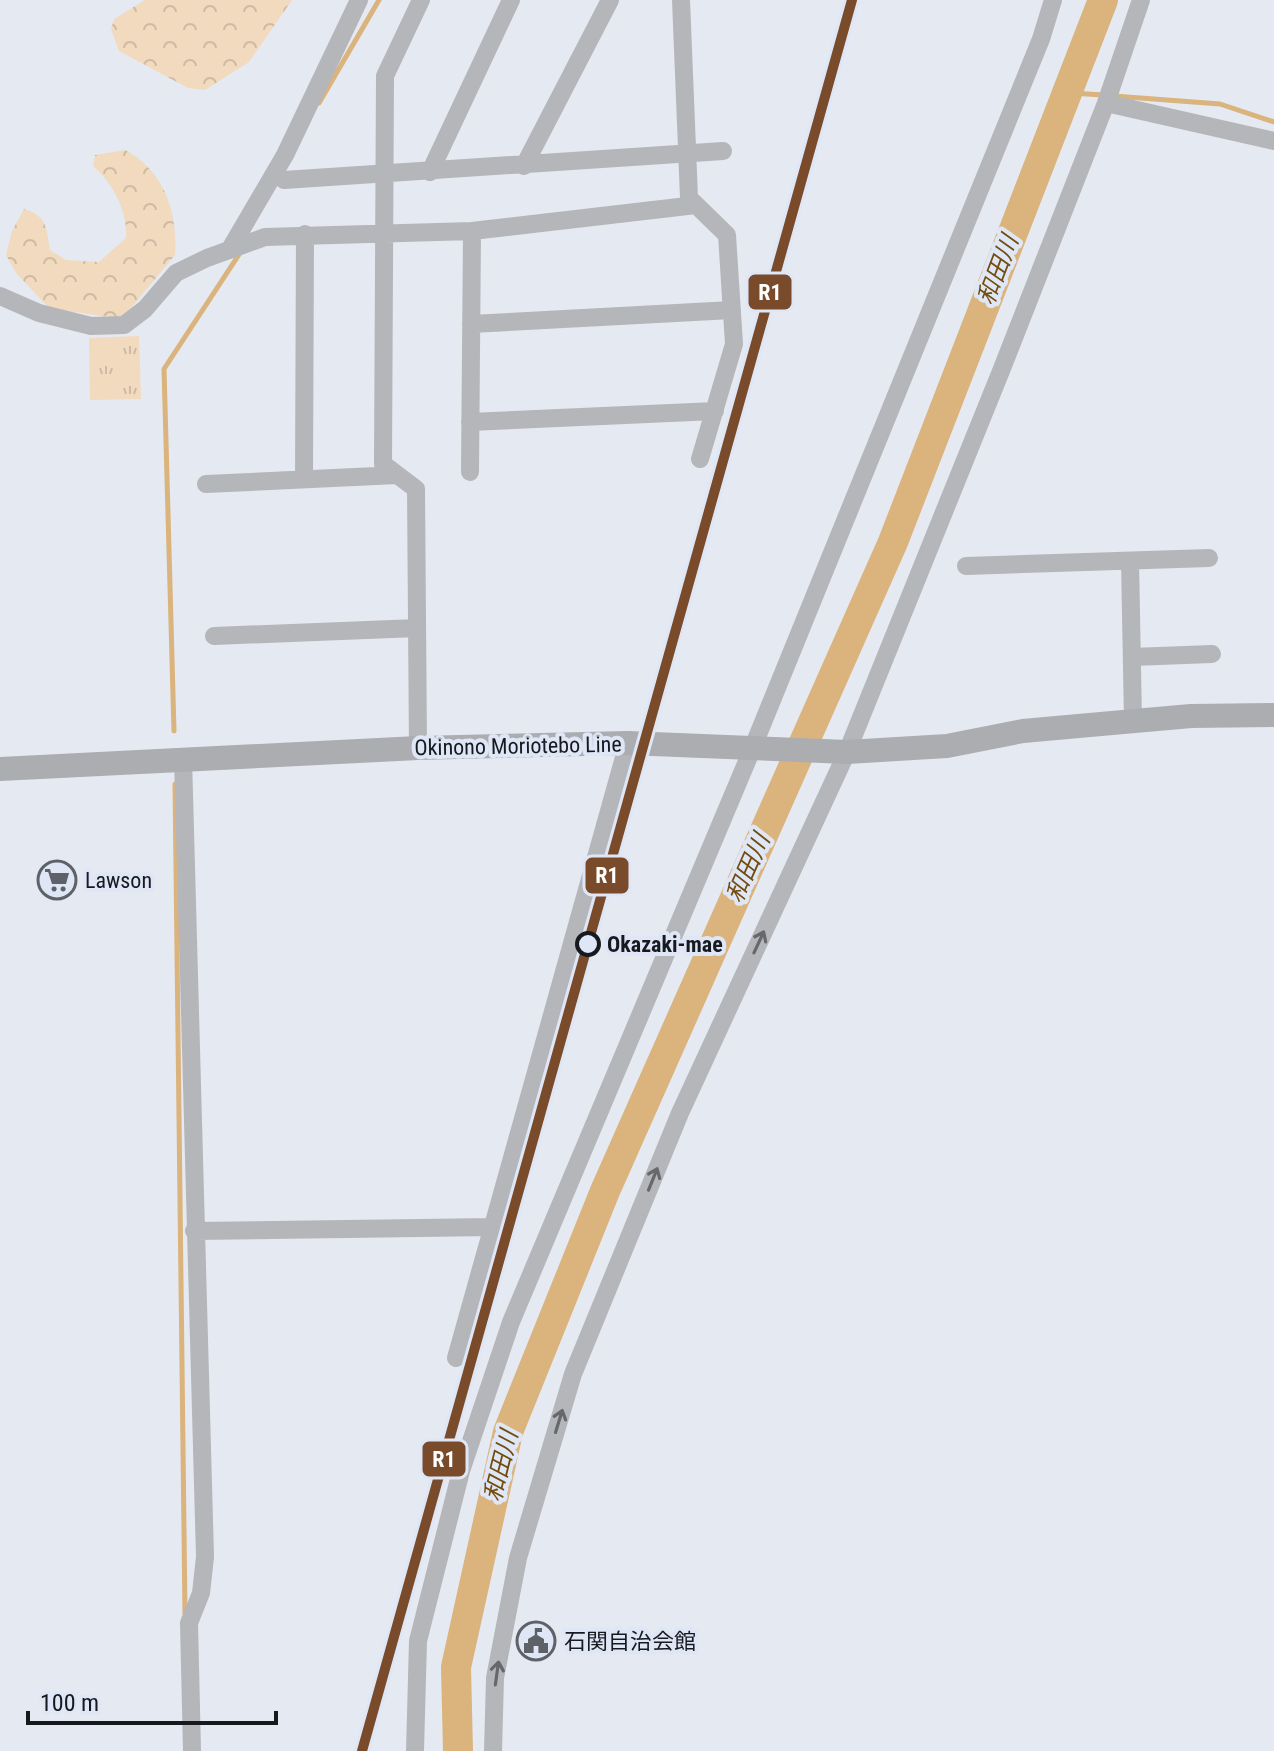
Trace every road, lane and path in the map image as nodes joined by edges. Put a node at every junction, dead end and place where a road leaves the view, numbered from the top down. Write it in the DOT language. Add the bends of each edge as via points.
graph roads {
  1 [pos="359,0"];
  2 [pos="421,0"];
  3 [pos="511,0"];
  4 [pos="610,0"];
  5 [pos="681,0"];
  6 [pos="1053,0"];
  7 [pos="1141,0"];
  8 [pos="1106,103"];
  9 [pos="1274,141"];
  10 [pos="723,151"];
  11 [pos="686,154"];
  12 [pos="524,166"];
  13 [pos="430,172"];
  14 [pos="384,176"];
  15 [pos="284,180"];
  16 [pos="696,205"];
  17 [pos="472,231"];
  18 [pos="305,234"];
  19 [pos="384,234"];
  20 [pos="230,249"];
  21 [pos="0,296"];
  22 [pos="732,310"];
  23 [pos="471,324"];
  24 [pos="715,411"];
  25 [pos="470,422"];
  26 [pos="700,459"];
  27 [pos="470,472"];
  28 [pos="397,475"];
  29 [pos="304,479"];
  30 [pos="206,484"];
  31 [pos="1209,558"];
  32 [pos="1130,561"];
  33 [pos="966,566"];
  34 [pos="417,628"];
  35 [pos="214,636"];
  36 [pos="1212,654"];
  37 [pos="1132,657"];
  38 [pos="1274,715"];
  39 [pos="1133,721"];
  40 [pos="628,743"];
  41 [pos="757,747"];
  42 [pos="418,748"];
  43 [pos="841,752"];
  44 [pos="183,758"];
  45 [pos="0,769"];
  46 [pos="492,1227"];
  47 [pos="194,1231"];
  48 [pos="456,1358"];
  49 [pos="192,1751"];
  50 [pos="415,1751"];
  51 [pos="493,1751"];
  1 -- 20 [label="street" via="285,155"];
  2 -- 14 [label="street" via="385,76"];
  3 -- 13 [label="street"];
  4 -- 12 [label="street"];
  5 -- 11 [label="street"];
  6 -- 41 [label="street"];
  7 -- 8 [label="street"];
  8 -- 9 [label="street"];
  8 -- 43 [label="street"];
  10 -- 11 [label="street"];
  11 -- 12 [label="street"];
  11 -- 16 [label="street" via="689,198"];
  12 -- 13 [label="street"];
  13 -- 14 [label="street"];
  14 -- 15 [label="street"];
  14 -- 19 [label="street"];
  16 -- 17 [label="street"];
  16 -- 22 [label="street" via="727,235"];
  17 -- 19 [label="street"];
  17 -- 23 [label="street"];
  18 -- 19 [label="street"];
  18 -- 20 [label="street" via="265,237"];
  18 -- 29 [label="street"];
  19 -- 28 [label="street" via="383,464"];
  20 -- 21 [label="street" via="176,273 124,325 91,326"];
  22 -- 23 [label="street"];
  22 -- 24 [label="street" via="734,344"];
  23 -- 25 [label="street"];
  24 -- 25 [label="street"];
  24 -- 26 [label="street"];
  25 -- 27 [label="street"];
  28 -- 29 [label="street"];
  28 -- 34 [label="street" via="416,489"];
  29 -- 30 [label="street"];
  31 -- 32 [label="street"];
  32 -- 33 [label="street"];
  32 -- 37 [label="street"];
  34 -- 35 [label="street"];
  34 -- 42 [label="street"];
  36 -- 37 [label="street"];
  37 -- 39 [label="street"];
  38 -- 39 [label="main road, Okinono Moriotebo Line"];
  39 -- 43 [label="main road, Okinono Moriotebo Line" via="1023,731 947,746"];
  40 -- 41 [label="main road, Okinono Moriotebo Line"];
  40 -- 42 [label="main road, Okinono Moriotebo Line"];
  40 -- 46 [label="street"];
  41 -- 43 [label="main road, Okinono Moriotebo Line"];
  41 -- 50 [label="street" via="511,1322 461,1471 418,1641"];
  42 -- 44 [label="main road, Okinono Moriotebo Line"];
  51 -- 43 [label="street, one-way" via="495,1678 518,1558 573,1374 680,1113"];
  44 -- 45 [label="main road, Okinono Moriotebo Line"];
  44 -- 47 [label="street"];
  46 -- 47 [label="street"];
  46 -- 48 [label="street"];
  47 -- 49 [label="street" via="205,1557 201,1593 189,1623"];
}
